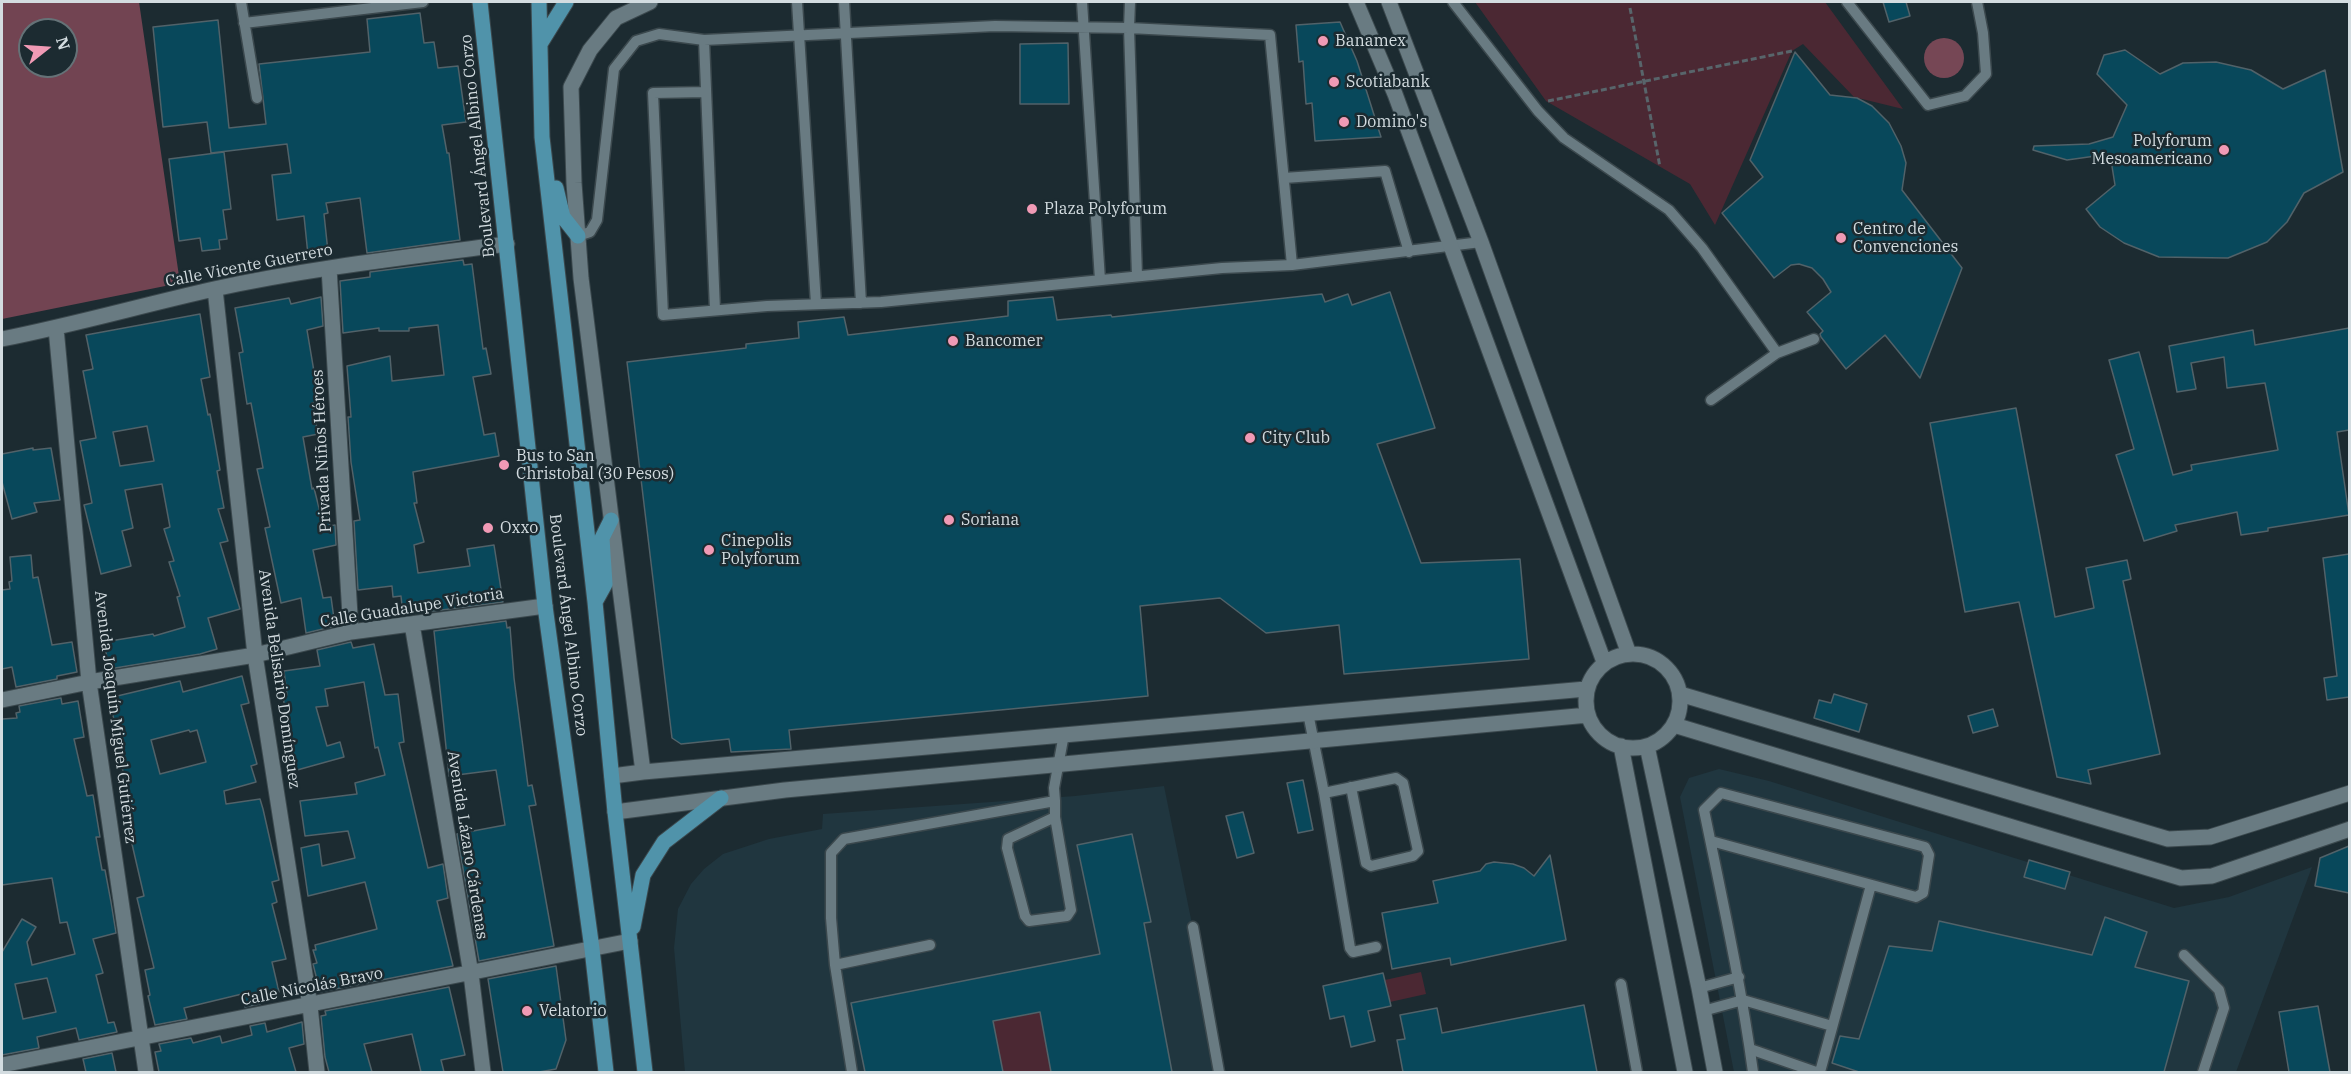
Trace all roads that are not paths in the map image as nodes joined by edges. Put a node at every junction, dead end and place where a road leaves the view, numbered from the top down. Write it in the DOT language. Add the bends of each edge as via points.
graph roads {
  1 [pos="241,2"];
  2 [pos="423,2"];
  3 [pos="480,2"];
  4 [pos="539,2"];
  5 [pos="566,2"];
  6 [pos="650,2"];
  7 [pos="797,2"];
  8 [pos="844,2"];
  9 [pos="1082,2"];
  10 [pos="1130,2"];
  11 [pos="1356,2"];
  12 [pos="1389,2"];
  13 [pos="1454,2"];
  14 [pos="1847,2"];
  15 [pos="1977,2"];
  16 [pos="400,3"];
  17 [pos="244,23"];
  18 [pos="1084,28"];
  19 [pos="1129,28"];
  20 [pos="847,33"];
  21 [pos="800,36"];
  22 [pos="704,40"];
  23 [pos="540,44"];
  24 [pos="706,92"];
  25 [pos="257,98"];
  26 [pos="545,159"];
  27 [pos="1284,178"];
  28 [pos="578,236"];
  29 [pos="1481,242"];
  30 [pos="507,244"];
  31 [pos="1452,247"];
  32 [pos="1409,252"];
  33 [pos="1292,266"];
  34 [pos="329,268"];
  35 [pos="1137,276"];
  36 [pos="1100,280"];
  37 [pos="215,289"];
  38 [pos="861,303"];
  39 [pos="816,304"];
  40 [pos="715,310"];
  41 [pos="56,328"];
  42 [pos="2,339"];
  43 [pos="1815,339"];
  44 [pos="1777,353"];
  45 [pos="1711,400"];
  46 [pos="611,520"];
  47 [pos="595,602"];
  48 [pos="545,606"];
  49 [pos="412,624"];
  50 [pos="351,632"];
  51 [pos="1629,654"];
  52 [pos="255,655"];
  53 [pos="1604,662"];
  54 [pos="89,682"];
  55 [pos="1586,689"];
  56 [pos="1680,694"];
  57 [pos="2,700"];
  58 [pos="1308,713"];
  59 [pos="1588,716"];
  60 [pos="1674,725"];
  61 [pos="1064,734"];
  62 [pos="1314,742"];
  63 [pos="1621,746"];
  64 [pos="1647,746"];
  65 [pos="1059,765"];
  66 [pos="643,772"];
  67 [pos="612,776"];
  68 [pos="1352,787"];
  69 [pos="1323,793"];
  70 [pos="2349,793"];
  71 [pos="721,798"];
  72 [pos="1055,801"];
  73 [pos="615,812"];
  74 [pos="1055,817"];
  75 [pos="2349,829"];
  76 [pos="1711,841"];
  77 [pos="1871,885"];
  78 [pos="1193,927"];
  79 [pos="630,941"];
  80 [pos="930,945"];
  81 [pos="1376,947"];
  82 [pos="592,949"];
  83 [pos="2184,955"];
  84 [pos="835,965"];
  85 [pos="471,974"];
  86 [pos="1739,977"];
  87 [pos="1621,984"];
  88 [pos="1699,988"];
  89 [pos="1743,1000"];
  90 [pos="310,1006"];
  91 [pos="1703,1011"];
  92 [pos="1832,1026"];
  93 [pos="142,1037"];
  94 [pos="1750,1049"];
  95 [pos="2,1065"];
  96 [pos="146,1072"];
  97 [pos="317,1072"];
  98 [pos="483,1072"];
  99 [pos="606,1072"];
  100 [pos="645,1072"];
  101 [pos="852,1072"];
  102 [pos="1219,1072"];
  103 [pos="1637,1072"];
  104 [pos="1685,1072"];
  105 [pos="1714,1072"];
  106 [pos="1753,1072"];
  107 [pos="1818,1072"];
  108 [pos="2203,1072"];
  1 -- 17 [label="lane"];
  2 -- 16 [label="lane"];
  3 -- 30 [label="main road, Boulevard Ángel Albino Corzo"];
  4 -- 23 [label="main road, Boulevard Ángel Albino Corzo"];
  5 -- 23 [label="main road"];
  6 -- 28 [label="street" via="616,18 590,50 571,87"];
  7 -- 21 [label="lane"];
  8 -- 20 [label="lane"];
  9 -- 18 [label="lane"];
  10 -- 19 [label="lane"];
  11 -- 31 [label="street"];
  12 -- 29 [label="street"];
  13 -- 44 [label="lane" via="1538,111 1564,138 1669,210 1702,248"];
  14 -- 15 [label="lane" via="1928,105 1965,96 1986,74"];
  16 -- 17 [label="lane"];
  17 -- 25 [label="lane"];
  18 -- 19 [label="lane"];
  18 -- 20 [label="lane" via="994,26"];
  18 -- 36 [label="lane"];
  19 -- 27 [label="lane" via="1270,35"];
  19 -- 35 [label="lane"];
  20 -- 21 [label="lane"];
  20 -- 38 [label="lane"];
  21 -- 22 [label="lane"];
  21 -- 39 [label="lane"];
  22 -- 24 [label="lane"];
  22 -- 28 [label="lane" via="659,34 636,41 614,69 597,220 590,232"];
  23 -- 26 [label="main road, Boulevard Ángel Albino Corzo"];
  24 -- 40 [label="lane"];
  24 -- 40 [label="lane" via="653,93 663,315"];
  26 -- 28 [label="main road" via="554,175 563,218"];
  26 -- 47 [label="main road, Boulevard Ángel Albino Corzo"];
  27 -- 32 [label="lane" via="1385,171"];
  27 -- 33 [label="lane"];
  28 -- 46 [label="street"];
  29 -- 31 [label="lane"];
  29 -- 51 [label="street"];
  30 -- 34 [label="street, Calle Vicente Guerrero"];
  30 -- 48 [label="main road, Boulevard Ángel Albino Corzo"];
  31 -- 32 [label="lane"];
  31 -- 53 [label="street"];
  32 -- 33 [label="lane"];
  33 -- 35 [label="lane"];
  34 -- 37 [label="street, Calle Vicente Guerrero"];
  34 -- 50 [label="street, Privada Niños Héroes"];
  35 -- 36 [label="lane"];
  36 -- 38 [label="lane"];
  37 -- 41 [label="street, Calle Vicente Guerrero"];
  37 -- 52 [label="street, Avenida Belisario Domínguez"];
  38 -- 39 [label="lane"];
  39 -- 40 [label="lane"];
  41 -- 42 [label="street, Calle Vicente Guerrero"];
  41 -- 54 [label="street, Avenida Joaquín Miguel Gutiérrez"];
  43 -- 44 [label="lane"];
  44 -- 45 [label="lane"];
  46 -- 47 [label="main road" via="602,538 605,584"];
  46 -- 66 [label="street"];
  47 -- 67 [label="main road, Boulevard Ángel Albino Corzo"];
  48 -- 49 [label="street, Calle Guadalupe Victoria"];
  48 -- 82 [label="main road, Boulevard Ángel Albino Corzo"];
  49 -- 50 [label="street, Calle Guadalupe Victoria"];
  49 -- 85 [label="street, Avenida Lázaro Cárdenas"];
  50 -- 52 [label="street, Calle Guadalupe Victoria"];
  51 -- 53 [label="street"];
  51 -- 56 [label="street" via="1643,654 1660,662 1673,676"];
  52 -- 54 [label="street, Calle Guadalupe Victoria"];
  52 -- 90 [label="street, Avenida Belisario Domínguez"];
  53 -- 55 [label="street"];
  54 -- 57 [label="street, Calle Guadalupe Victoria"];
  54 -- 93 [label="street, Avenida Joaquín Miguel Gutiérrez"];
  55 -- 58 [label="street"];
  55 -- 59 [label="street"];
  56 -- 60 [label="street"];
  56 -- 70 [label="street" via="2168,839 2210,837"];
  58 -- 61 [label="street"];
  58 -- 62 [label="lane"];
  59 -- 62 [label="street"];
  59 -- 63 [label="street" via="1599,735"];
  60 -- 64 [label="street"];
  60 -- 75 [label="street" via="2181,878 2212,876"];
  61 -- 65 [label="lane"];
  61 -- 66 [label="street"];
  62 -- 65 [label="street"];
  62 -- 69 [label="lane"];
  63 -- 64 [label="street"];
  63 -- 104 [label="street"];
  64 -- 88 [label="street"];
  65 -- 71 [label="street"];
  65 -- 72 [label="lane"];
  66 -- 67 [label="street"];
  67 -- 73 [label="main road, Boulevard Ángel Albino Corzo"];
  68 -- 68 [label="lane" via="1366,862 1371,866 1413,856 1418,851 1403,783 1396,778"];
  68 -- 69 [label="lane"];
  69 -- 81 [label="lane" via="1350,948 1353,952"];
  71 -- 73 [label="street"];
  71 -- 79 [label="main road" via="664,842 648,867"];
  72 -- 74 [label="lane"];
  72 -- 84 [label="lane" via="844,839 831,853"];
  73 -- 79 [label="main road, Boulevard Ángel Albino Corzo"];
  74 -- 74 [label="lane" via="1071,910 1067,916 1029,921 1007,848 1008,838"];
  76 -- 77 [label="lane"];
  76 -- 77 [label="lane" via="1704,810 1721,793 1925,847 1929,855 1923,894 1916,897"];
  76 -- 86 [label="lane"];
  77 -- 92 [label="lane"];
  78 -- 102 [label="lane"];
  79 -- 82 [label="street, Calle Nicolás Bravo"];
  79 -- 100 [label="main road, Boulevard Ángel Albino Corzo"];
  80 -- 84 [label="lane"];
  82 -- 85 [label="street, Calle Nicolás Bravo"];
  82 -- 99 [label="main road, Boulevard Ángel Albino Corzo"];
  83 -- 108 [label="lane" via="2219,990 2224,1008"];
  84 -- 101 [label="lane"];
  85 -- 90 [label="street, Calle Nicolás Bravo"];
  85 -- 98 [label="street, Avenida Lázaro Cárdenas"];
  86 -- 88 [label="lane"];
  86 -- 89 [label="lane"];
  87 -- 103 [label="lane"];
  88 -- 91 [label="street"];
  89 -- 91 [label="lane"];
  89 -- 92 [label="lane"];
  89 -- 94 [label="lane"];
  90 -- 93 [label="street, Calle Nicolás Bravo"];
  90 -- 97 [label="street, Avenida Belisario Domínguez"];
  91 -- 105 [label="street"];
  92 -- 107 [label="lane"];
  93 -- 95 [label="street, Calle Nicolás Bravo"];
  93 -- 96 [label="street, Avenida Joaquín Miguel Gutiérrez"];
  94 -- 106 [label="lane"];
  94 -- 107 [label="lane"];
}
